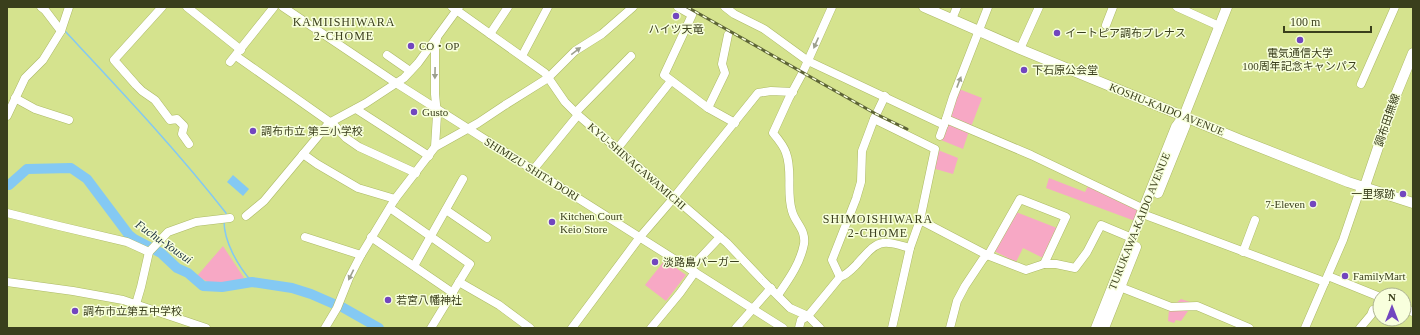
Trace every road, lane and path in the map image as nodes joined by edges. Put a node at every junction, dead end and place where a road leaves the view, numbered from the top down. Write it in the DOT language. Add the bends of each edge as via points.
graph roads {
  1 [pos="41,7"];
  2 [pos="69,7"];
  3 [pos="162,7"];
  4 [pos="187,7"];
  5 [pos="274,7"];
  6 [pos="283,7"];
  7 [pos="508,7"];
  8 [pos="548,7"];
  9 [pos="634,7"];
  10 [pos="678,7"];
  11 [pos="726,7"];
  12 [pos="832,7"];
  13 [pos="924,7"];
  14 [pos="957,7"];
  15 [pos="988,7"];
  16 [pos="1039,7"];
  17 [pos="1113,7"];
  18 [pos="1177,7"];
  19 [pos="1395,7"];
  20 [pos="456,8"];
  21 [pos="1226,8"];
  22 [pos="952,19"];
  23 [pos="1106,25"];
  24 [pos="1219,26"];
  25 [pos="61,31"];
  26 [pos="979,31"];
  27 [pos="490,34"];
  28 [pos="728,35"];
  29 [pos="437,38"];
  30 [pos="1020,49"];
  31 [pos="1413,53"];
  32 [pos="387,55"];
  33 [pos="236,56"];
  34 [pos="522,56"];
  35 [pos="631,56"];
  36 [pos="808,61"];
  37 [pos="410,71"];
  38 [pos="548,78"];
  39 [pos="671,81"];
  40 [pos="396,83"];
  41 [pos="1361,84"];
  42 [pos="793,92"];
  43 [pos="884,96"];
  44 [pos="15,98"];
  45 [pos="435,108"];
  46 [pos="708,108"];
  47 [pos="356,109"];
  48 [pos="577,113"];
  49 [pos="7,114"];
  50 [pos="1184,116"];
  51 [pos="874,119"];
  52 [pos="69,120"];
  53 [pos="945,122"];
  54 [pos="329,123"];
  55 [pos="735,123"];
  56 [pos="468,129"];
  57 [pos="940,136"];
  58 [pos="189,144"];
  59 [pos="435,148"];
  60 [pos="617,149"];
  61 [pos="302,154"];
  62 [pos="430,156"];
  63 [pos="533,170"];
  64 [pos="416,173"];
  65 [pos="464,179"];
  66 [pos="1363,187"];
  67 [pos="674,198"];
  68 [pos="395,199"];
  69 [pos="1413,204"];
  70 [pos="390,208"];
  71 [pos="446,210"];
  72 [pos="1146,212"];
  73 [pos="7,213"];
  74 [pos="246,216"];
  75 [pos="230,218"];
  76 [pos="920,220"];
  77 [pos="1255,220"];
  78 [pos="431,236"];
  79 [pos="305,237"];
  80 [pos="640,237"];
  81 [pos="720,237"];
  82 [pos="371,238"];
  83 [pos="487,238"];
  84 [pos="1132,238"];
  85 [pos="910,248"];
  86 [pos="151,249"];
  87 [pos="1243,252"];
  88 [pos="361,255"];
  89 [pos="987,255"];
  90 [pos="1044,264"];
  91 [pos="414,266"];
  92 [pos="692,270"];
  93 [pos="840,277"];
  94 [pos="1326,279"];
  95 [pos="7,282"];
  96 [pos="459,282"];
  97 [pos="1120,287"];
  98 [pos="771,288"];
  99 [pos="453,292"];
  100 [pos="1372,294"];
  101 [pos="778,295"];
  102 [pos="136,304"];
  103 [pos="752,308"];
  104 [pos="1372,312"];
  105 [pos="808,316"];
  106 [pos="574,327"];
  107 [pos="206,328"];
  108 [pos="325,328"];
  109 [pos="431,328"];
  110 [pos="530,328"];
  111 [pos="651,328"];
  112 [pos="736,328"];
  113 [pos="783,328"];
  114 [pos="799,328"];
  115 [pos="820,328"];
  116 [pos="892,328"];
  117 [pos="950,328"];
  118 [pos="1096,328"];
  119 [pos="1104,328"];
  120 [pos="1249,328"];
  121 [pos="1305,328"];
  122 [pos="1360,328"];
  1 -- 25 [label="street"];
  2 -- 25 [label="street"];
  3 -- 58 [label="street" via="114,60 139,88 155,100 170,120 177,119 184,126 182,134"];
  4 -- 33 [label="street"];
  5 -- 33 [label="street"];
  6 -- 40 [label="street, SHIMIZU SHITA DORI"];
  7 -- 27 [label="street"];
  8 -- 34 [label="street"];
  38 -- 9 [label="street, one-way" via="575,51 602,34"];
  10 -- 39 [label="street" via="692,15 664,75"];
  11 -- 36 [label="street" via="734,14 764,28"];
  12 -- 36 [label="street, one-way"];
  13 -- 22 [label="main road, KOSHU-KAIDO AVENUE"];
  14 -- 22 [label="street"];
  15 -- 26 [label="street"];
  16 -- 30 [label="street"];
  17 -- 23 [label="street"];
  18 -- 24 [label="street"];
  19 -- 41 [label="street"];
  20 -- 27 [label="street, KYU-SHINAGAWAMICHI"];
  20 -- 29 [label="street"];
  21 -- 24 [label="main road, TURUKAWA-KAIDO AVENUE"];
  22 -- 26 [label="main road, KOSHU-KAIDO AVENUE"];
  24 -- 50 [label="main road, TURUKAWA-KAIDO AVENUE"];
  25 -- 44 [label="street" via="43,60 25,78"];
  26 -- 30 [label="main road, KOSHU-KAIDO AVENUE"];
  53 -- 26 [label="street, one-way"];
  27 -- 34 [label="street, KYU-SHINAGAWAMICHI"];
  28 -- 46 [label="street" via="722,64 725,73"];
  29 -- 37 [label="street"];
  29 -- 45 [label="street, one-way"];
  30 -- 50 [label="main road, KOSHU-KAIDO AVENUE"];
  31 -- 66 [label="main road, 調布田無線"];
  32 -- 37 [label="street"];
  33 -- 54 [label="street"];
  34 -- 38 [label="street, KYU-SHINAGAWAMICHI"];
  35 -- 48 [label="street"];
  36 -- 42 [label="street"];
  36 -- 43 [label="street"];
  37 -- 40 [label="street"];
  38 -- 48 [label="street, KYU-SHINAGAWAMICHI" via="565,102"];
  38 -- 56 [label="street"];
  39 -- 46 [label="street"];
  39 -- 60 [label="street"];
  40 -- 45 [label="street, SHIMIZU SHITA DORI"];
  40 -- 47 [label="street"];
  42 -- 55 [label="street" via="758,93"];
  42 -- 101 [label="street" via="773,132 786,153 790,206 804,237 796,268"];
  43 -- 51 [label="street"];
  43 -- 53 [label="street"];
  44 -- 49 [label="street"];
  44 -- 52 [label="street" via="35,109"];
  45 -- 56 [label="street, SHIMIZU SHITA DORI"];
  45 -- 59 [label="street"];
  46 -- 55 [label="street"];
  47 -- 54 [label="street"];
  47 -- 62 [label="street"];
  48 -- 60 [label="street, KYU-SHINAGAWAMICHI"];
  48 -- 63 [label="street"];
  50 -- 66 [label="main road, KOSHU-KAIDO AVENUE"];
  50 -- 72 [label="main road, TURUKAWA-KAIDO AVENUE" via="1176,127"];
  51 -- 76 [label="street" via="935,149"];
  51 -- 93 [label="street" via="862,151 858,193 832,260"];
  53 -- 57 [label="street"];
  53 -- 72 [label="street" via="1031,155"];
  54 -- 61 [label="street"];
  54 -- 64 [label="street" via="359,148"];
  55 -- 67 [label="street"];
  56 -- 59 [label="street"];
  56 -- 63 [label="street, SHIMIZU SHITA DORI"];
  59 -- 62 [label="street"];
  60 -- 67 [label="street, KYU-SHINAGAWAMICHI"];
  61 -- 68 [label="street" via="358,188"];
  61 -- 74 [label="street" via="264,201"];
  62 -- 64 [label="street"];
  63 -- 80 [label="street, SHIMIZU SHITA DORI"];
  64 -- 68 [label="street"];
  65 -- 71 [label="street"];
  66 -- 69 [label="main road, KOSHU-KAIDO AVENUE"];
  66 -- 94 [label="street"];
  67 -- 80 [label="street"];
  67 -- 81 [label="street, KYU-SHINAGAWAMICHI"];
  68 -- 70 [label="street"];
  70 -- 78 [label="street"];
  70 -- 82 [label="street"];
  71 -- 78 [label="street"];
  71 -- 83 [label="street"];
  72 -- 84 [label="main road, TURUKAWA-KAIDO AVENUE"];
  72 -- 87 [label="street"];
  72 -- 97 [label="main road"];
  73 -- 86 [label="street"];
  75 -- 86 [label="street" via="196,222 168,232"];
  76 -- 85 [label="street"];
  76 -- 89 [label="street"];
  77 -- 87 [label="street"];
  78 -- 91 [label="street"];
  78 -- 96 [label="street" via="470,264"];
  79 -- 88 [label="street"];
  80 -- 92 [label="street, SHIMIZU SHITA DORI"];
  80 -- 106 [label="street"];
  81 -- 92 [label="street"];
  81 -- 98 [label="street, KYU-SHINAGAWAMICHI"];
  82 -- 88 [label="street"];
  82 -- 91 [label="street"];
  84 -- 90 [label="street" via="1101,225 1075,268"];
  84 -- 118 [label="main road, TURUKAWA-KAIDO AVENUE"];
  85 -- 93 [label="street" via="890,242 880,243"];
  85 -- 116 [label="street"];
  86 -- 102 [label="street"];
  87 -- 94 [label="street"];
  88 -- 108 [label="street, one-way"];
  89 -- 90 [label="street" via="1026,270"];
  89 -- 90 [label="street" via="1020,199 1066,217"];
  89 -- 117 [label="street" via="957,301"];
  91 -- 99 [label="street"];
  92 -- 103 [label="street, SHIMIZU SHITA DORI"];
  92 -- 111 [label="street" via="680,293"];
  93 -- 105 [label="street"];
  94 -- 100 [label="street"];
  94 -- 121 [label="street"];
  95 -- 102 [label="street" via="109,297"];
  96 -- 99 [label="street"];
  96 -- 110 [label="street"];
  97 -- 119 [label="main road"];
  97 -- 120 [label="street" via="1171,308 1197,306"];
  98 -- 101 [label="street, KYU-SHINAGAWAMICHI"];
  98 -- 103 [label="street"];
  99 -- 109 [label="street"];
  101 -- 105 [label="street, KYU-SHINAGAWAMICHI" via="790,308"];
  102 -- 107 [label="street"];
  103 -- 112 [label="street"];
  103 -- 113 [label="street, SHIMIZU SHITA DORI"];
  104 -- 122 [label="street"];
  105 -- 114 [label="street" via="801,320"];
  105 -- 115 [label="street, KYU-SHINAGAWAMICHI"];
}
